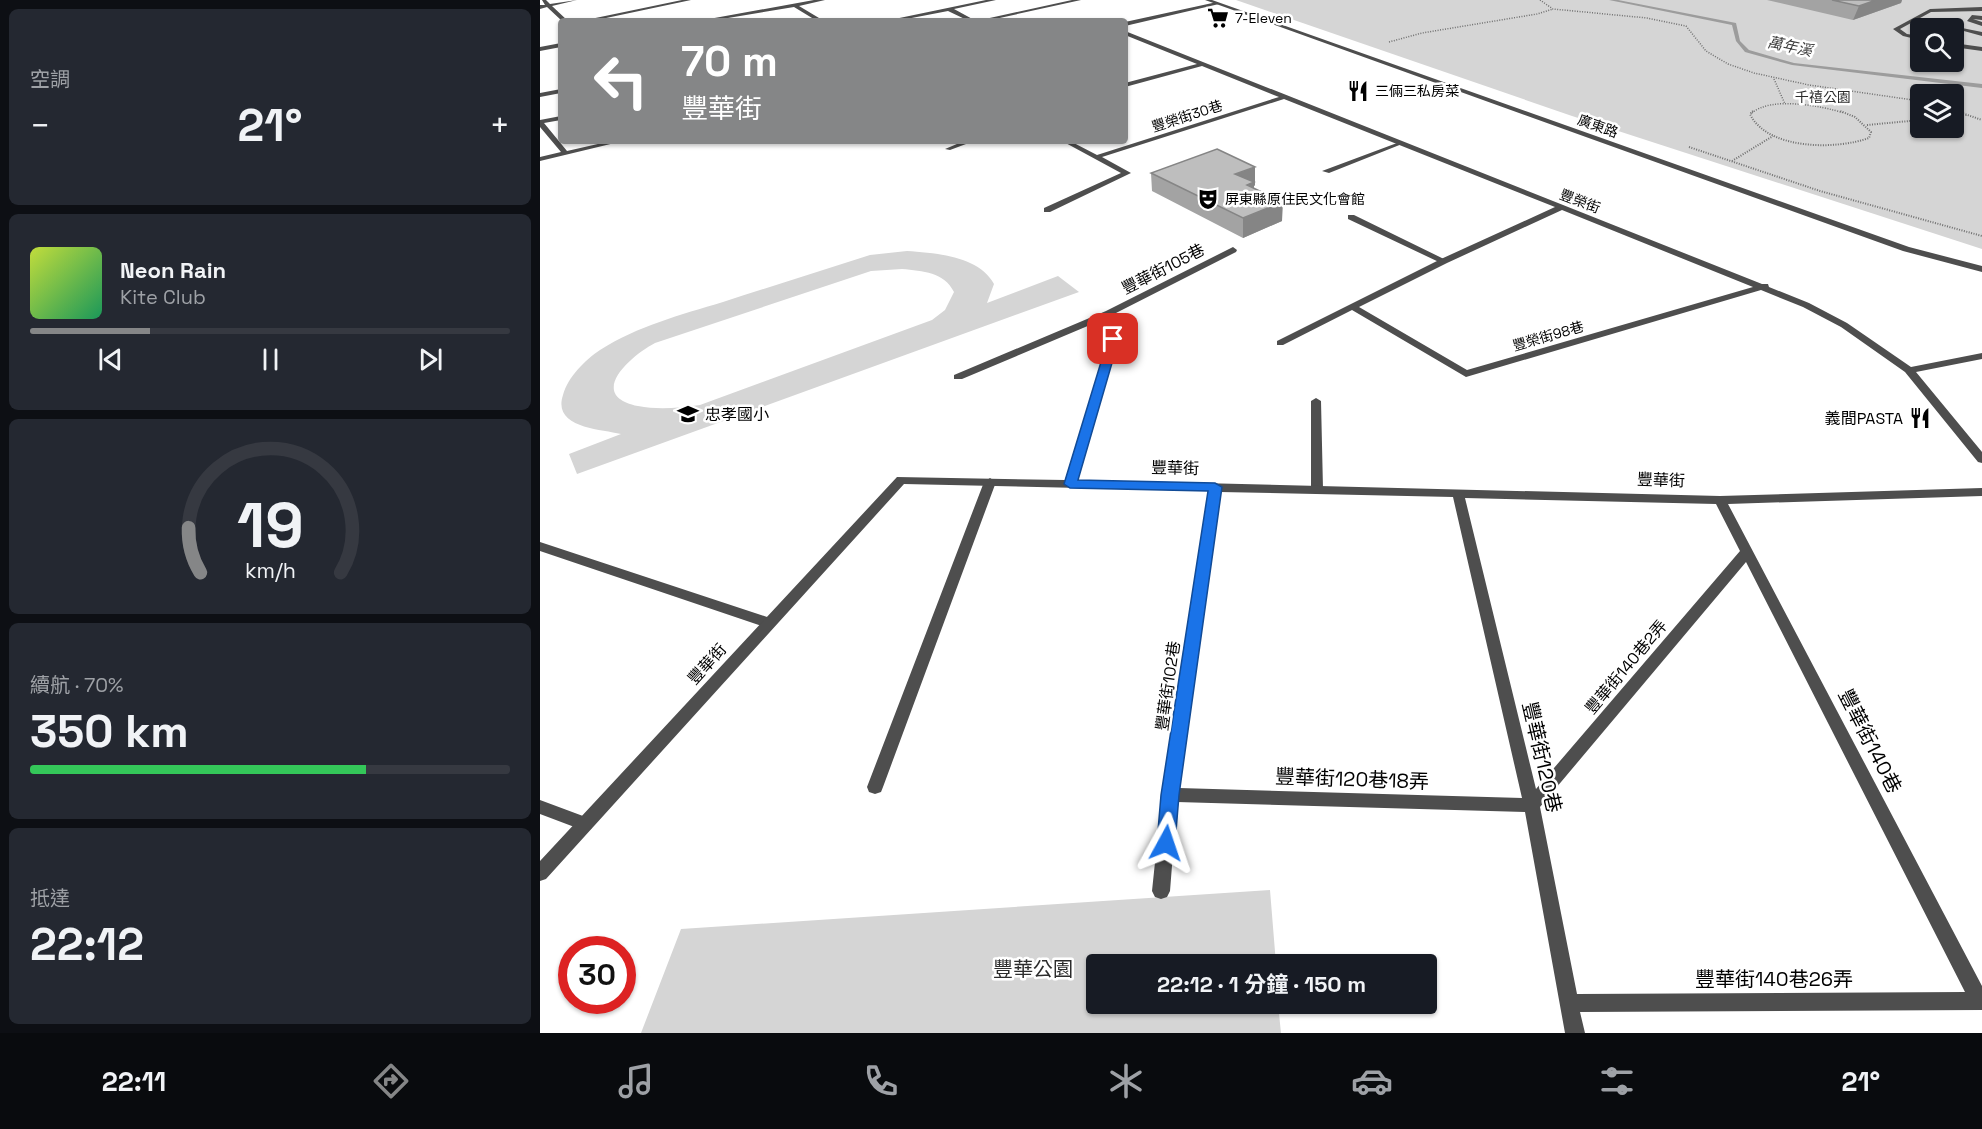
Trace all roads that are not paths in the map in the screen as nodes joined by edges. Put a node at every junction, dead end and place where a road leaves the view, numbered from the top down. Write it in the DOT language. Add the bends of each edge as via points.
graph roads {
  1 [pos="543,0"];
  2 [pos="575,0"];
  3 [pos="689,0"];
  4 [pos="823,0"];
  5 [pos="994,0"];
  6 [pos="1079,0"];
  7 [pos="1207,0"];
  8 [pos="1217,3"];
  9 [pos="795,5"];
  10 [pos="548,6"];
  11 [pos="540,7"];
  12 [pos="949,9"];
  13 [pos="1982,9"];
  14 [pos="562,18"];
  15 [pos="599,18"];
  16 [pos="719,18"];
  17 [pos="815,18"];
  18 [pos="903,18"];
  19 [pos="969,18"];
  20 [pos="991,18"];
  21 [pos="1916,18"];
  22 [pos="1982,18"];
  23 [pos="1910,21"];
  24 [pos="1128,23"];
  25 [pos="1982,24"];
  26 [pos="1964,30"];
  27 [pos="1128,34"];
  28 [pos="1982,34"];
  29 [pos="1910,36"];
  30 [pos="1964,38"];
  31 [pos="1982,43"];
  32 [pos="558,46"];
  33 [pos="1964,47"];
  34 [pos="540,49"];
  35 [pos="1982,49"];
  36 [pos="1202,64"];
  37 [pos="1128,84"];
  38 [pos="558,92"];
  39 [pos="540,95"];
  40 [pos="1284,97"];
  41 [pos="558,119"];
  42 [pos="540,122"];
  43 [pos="606,144"];
  44 [pos="962,144"];
  45 [pos="1071,144"];
  46 [pos="1399,144"];
  47 [pos="948,149"];
  48 [pos="565,153"];
  49 [pos="1096,157"];
  50 [pos="540,159"];
  51 [pos="1326,171"];
  52 [pos="1560,208"];
  53 [pos="1047,210"];
  54 [pos="1351,217"];
  55 [pos="1233,250"];
  56 [pos="1444,261"];
  57 [pos="1982,269"];
  58 [pos="1765,286"];
  59 [pos="1353,307"];
  60 [pos="1110,313"];
  61 [pos="1280,343"];
  62 [pos="1982,356"];
  63 [pos="1909,370"];
  64 [pos="958,377"];
  65 [pos="1316,401"];
  66 [pos="1982,459"];
  67 [pos="990,482"];
  68 [pos="1070,484"];
  69 [pos="1215,487"];
  70 [pos="1317,489"];
  71 [pos="1982,492"];
  72 [pos="1458,493"];
  73 [pos="1720,500"];
  74 [pos="540,546"];
  75 [pos="1747,552"];
  76 [pos="768,623"];
  77 [pos="875,787"];
  78 [pos="1170,795"];
  79 [pos="1532,805"];
  80 [pos="540,807"];
  81 [pos="585,824"];
  82 [pos="540,873"];
  83 [pos="1161,891"];
  84 [pos="1981,1001"];
  85 [pos="1568,1003"];
  86 [pos="1575,1033"];
  1 -- 10 [label="street"];
  2 -- 10 [label="street"];
  3 -- 15 [label="street"];
  4 -- 9 [label="street"];
  5 -- 12 [label="street"];
  6 -- 20 [label="street"];
  7 -- 8 [label="street, 廣東路"];
  8 -- 24 [label="street"];
  8 -- 57 [label="street, 廣東路" via="1906,249"];
  9 -- 16 [label="street"];
  9 -- 17 [label="street"];
  10 -- 11 [label="street"];
  10 -- 14 [label="street"];
  12 -- 18 [label="street"];
  12 -- 19 [label="street"];
  13 -- 21 [label="street" via="1930,11"];
  22 -- 25 [label="street" via="1969,20"];
  23 -- 29 [label="street" via="1896,28"];
  26 -- 28 [label="street"];
  27 -- 36 [label="street, 豐榮街"];
  30 -- 31 [label="street"];
  32 -- 34 [label="street"];
  33 -- 35 [label="street"];
  36 -- 37 [label="street"];
  36 -- 40 [label="street, 豐榮街"];
  38 -- 39 [label="street"];
  40 -- 46 [label="street, 豐榮街"];
  40 -- 49 [label="street, 豐榮街30巷"];
  41 -- 42 [label="street"];
  42 -- 48 [label="street"];
  43 -- 48 [label="street"];
  44 -- 47 [label="street"];
  45 -- 49 [label="street"];
  46 -- 51 [label="street"];
  46 -- 52 [label="street, 豐榮街"];
  48 -- 50 [label="street"];
  49 -- 53 [label="street" via="1127,173"];
  52 -- 56 [label="street"];
  52 -- 58 [label="street, 豐榮街"];
  54 -- 56 [label="street"];
  55 -- 60 [label="street, 豐華街105巷"];
  56 -- 59 [label="street"];
  58 -- 59 [label="street, 豐榮街98巷" via="1466,374"];
  58 -- 63 [label="street, 豐榮街" via="1844,326"];
  59 -- 61 [label="street"];
  60 -- 64 [label="street"];
  60 -- 68 [label="street, 豐華街105巷" via="1120,319"];
  62 -- 63 [label="street"];
  63 -- 66 [label="street, 豐榮街"];
  65 -- 70 [label="street"];
  67 -- 68 [label="street, 豐華街"];
  67 -- 76 [label="street, 豐華街" via="901,480"];
  67 -- 77 [label="street"];
  68 -- 69 [label="street, 豐華街"];
  69 -- 70 [label="street, 豐華街"];
  69 -- 78 [label="street, 豐華街102巷"];
  70 -- 72 [label="street, 豐華街"];
  71 -- 73 [label="street, 豐華街"];
  72 -- 73 [label="street, 豐華街"];
  72 -- 79 [label="street, 豐華街120巷"];
  73 -- 75 [label="street, 豐華街140巷"];
  74 -- 76 [label="street"];
  75 -- 79 [label="street, 豐華街140巷2弄"];
  75 -- 84 [label="street, 豐華街140巷"];
  76 -- 81 [label="street, 豐華街"];
  78 -- 79 [label="street, 豐華街120巷18弄"];
  78 -- 83 [label="street, 豐華街102巷"];
  79 -- 85 [label="street, 豐華街120巷"];
  80 -- 81 [label="street"];
  81 -- 82 [label="street, 豐華街"];
  84 -- 85 [label="street, 豐華街140巷26弄"];
  85 -- 86 [label="street, 豐華街120巷"];
}
